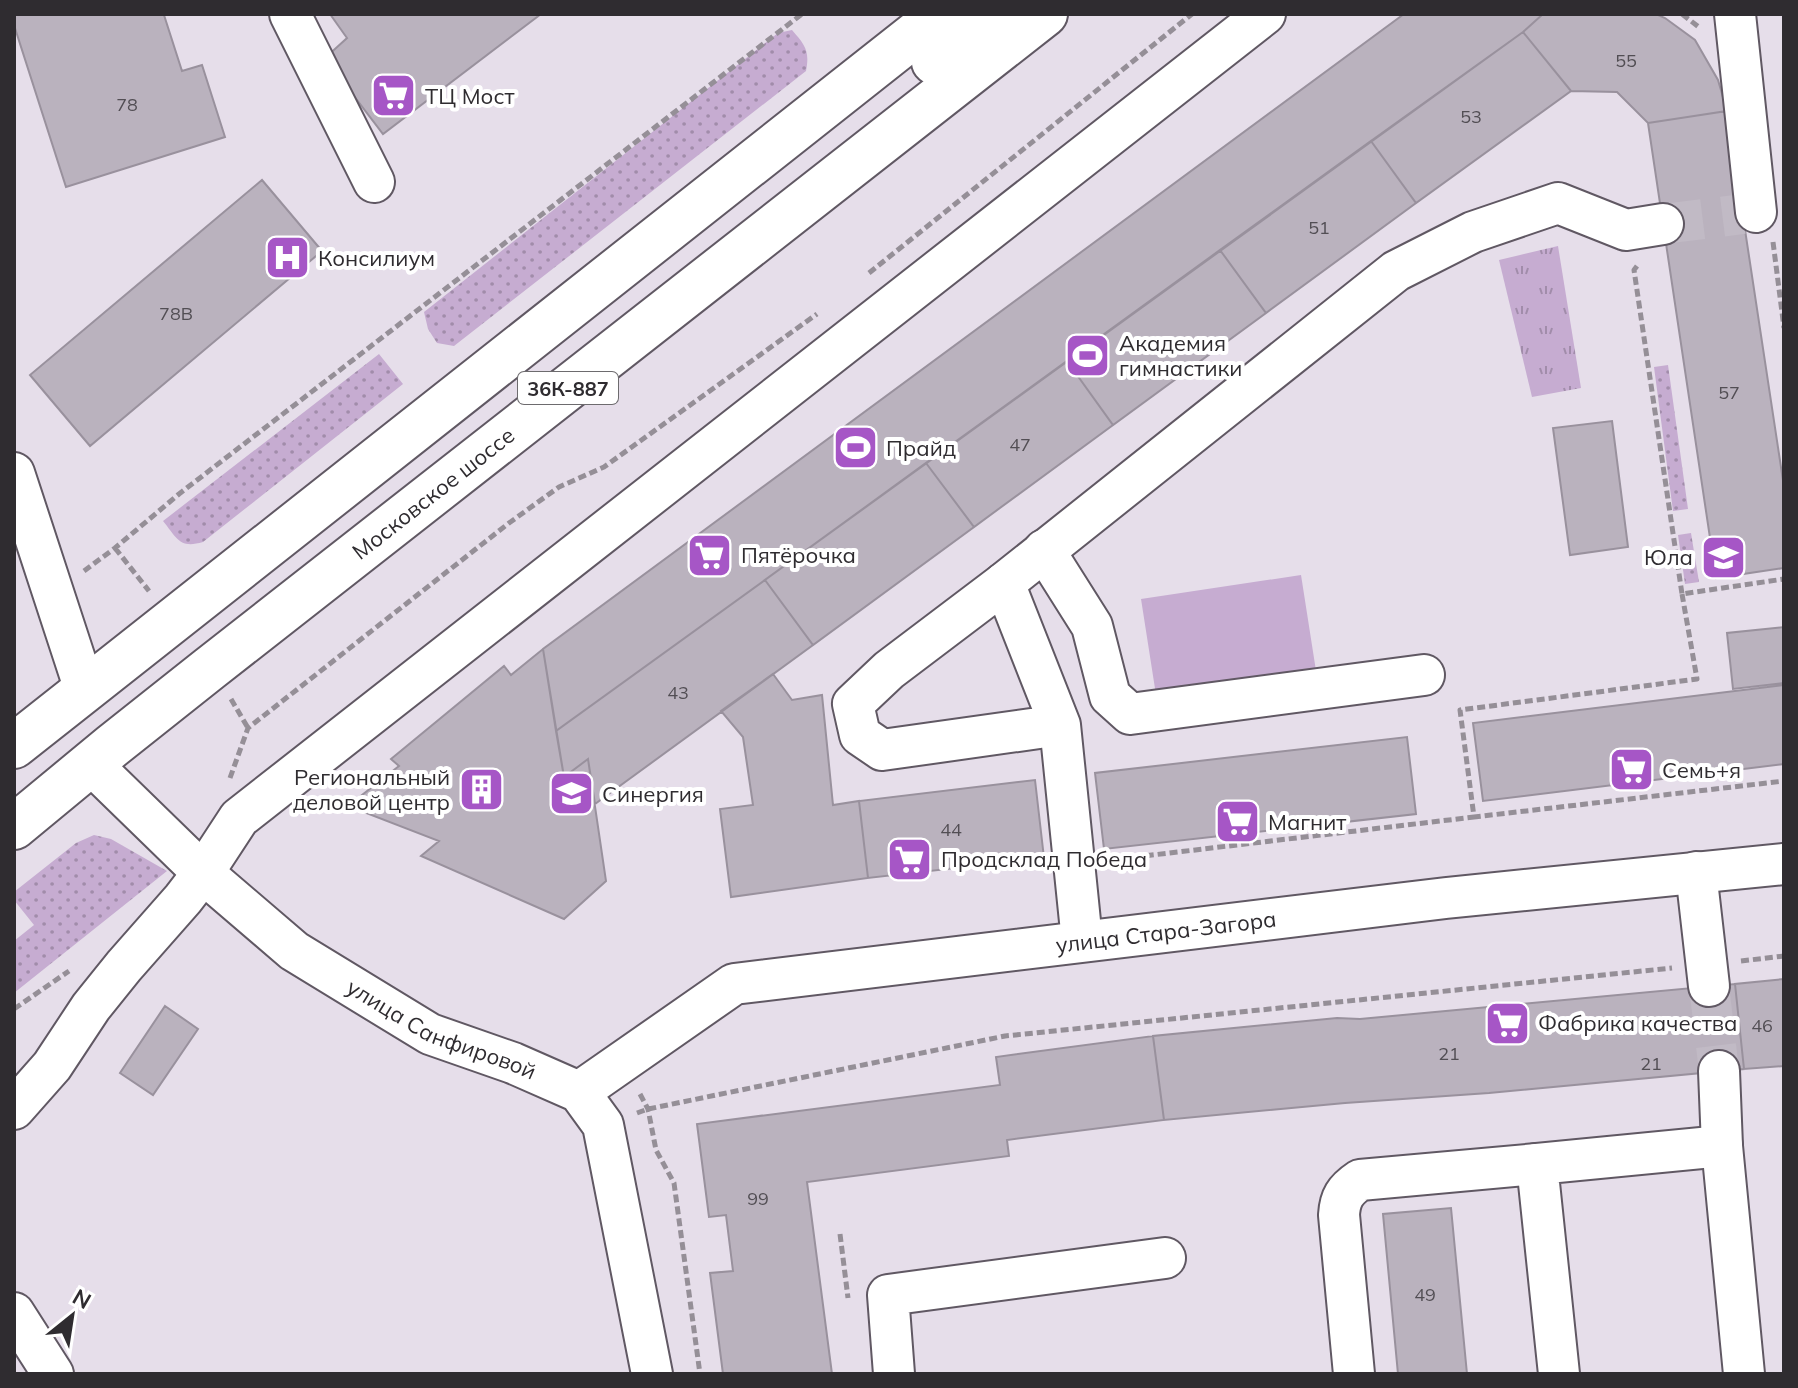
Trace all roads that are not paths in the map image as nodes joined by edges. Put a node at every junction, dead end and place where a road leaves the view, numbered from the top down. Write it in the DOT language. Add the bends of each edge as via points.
graph roads {
  1 [pos="290,14"];
  2 [pos="941,14"];
  3 [pos="995,14"];
  4 [pos="1045,14"];
  5 [pos="1265,14"];
  6 [pos="1735,14"];
  7 [pos="374,182"];
  8 [pos="1761,211"];
  9 [pos="1656,226"];
  10 [pos="14,473"];
  11 [pos="1044,550"];
  12 [pos="1004,583"];
  13 [pos="1424,675"];
  14 [pos="91,705"];
  15 [pos="1060,725"];
  16 [pos="14,746"];
  17 [pos="91,764"];
  18 [pos="14,787"];
  19 [pos="14,827"];
  20 [pos="1784,864"];
  21 [pos="1696,872"];
  22 [pos="203,873"];
  23 [pos="1082,941"];
  24 [pos="1708,975"];
  25 [pos="1719,1071"];
  26 [pos="579,1092"];
  27 [pos="14,1109"];
  28 [pos="1722,1146"];
  29 [pos="1537,1164"];
  30 [pos="1165,1258"];
  31 [pos="14,1313"];
  32 [pos="53,1374"];
  33 [pos="652,1374"];
  34 [pos="894,1374"];
  35 [pos="1354,1374"];
  36 [pos="1559,1374"];
  37 [pos="1744,1374"];
  1 -- 7 [label="street"];
  2 -- 14 [label="main road, Московское шоссе / 36К-887"];
  3 -- 14 [label="main road, Московское шоссе / 36К-887"];
  4 -- 17 [label="main road, Московское шоссе / 36К-887"];
  5 -- 22 [label="street" via="239,818"];
  6 -- 8 [label="street"];
  9 -- 11 [label="street" via="1626,230 1558,203 1473,232 1396,271"];
  10 -- 14 [label="street"];
  11 -- 12 [label="street"];
  11 -- 13 [label="street" via="1092,626 1110,696 1130,714"];
  12 -- 15 [label="street"];
  12 -- 15 [label="street" via="889,670 853,704 860,735 882,750"];
  14 -- 16 [label="main road, Московское шоссе / 36К-887"];
  14 -- 18 [label="main road, Московское шоссе / 36К-887"];
  15 -- 23 [label="street"];
  17 -- 19 [label="main road, Московское шоссе / 36К-887"];
  17 -- 22 [label="street, улица Санфировой"];
  20 -- 21 [label="street, улица Стара-Загора"];
  21 -- 23 [label="street, улица Стара-Загора"];
  21 -- 24 [label="street"];
  22 -- 26 [label="street, улица Санфировой" via="294,951 430,1034"];
  22 -- 27 [label="street"];
  23 -- 26 [label="street, улица Стара-Загора" via="734,984"];
  25 -- 28 [label="street"];
  26 -- 33 [label="street" via="603,1125"];
  28 -- 29 [label="street"];
  28 -- 37 [label="street"];
  29 -- 35 [label="street" via="1360,1180 1348,1188 1339,1215"];
  29 -- 36 [label="street"];
  30 -- 34 [label="street" via="888,1295"];
  31 -- 32 [label="street"];
}
